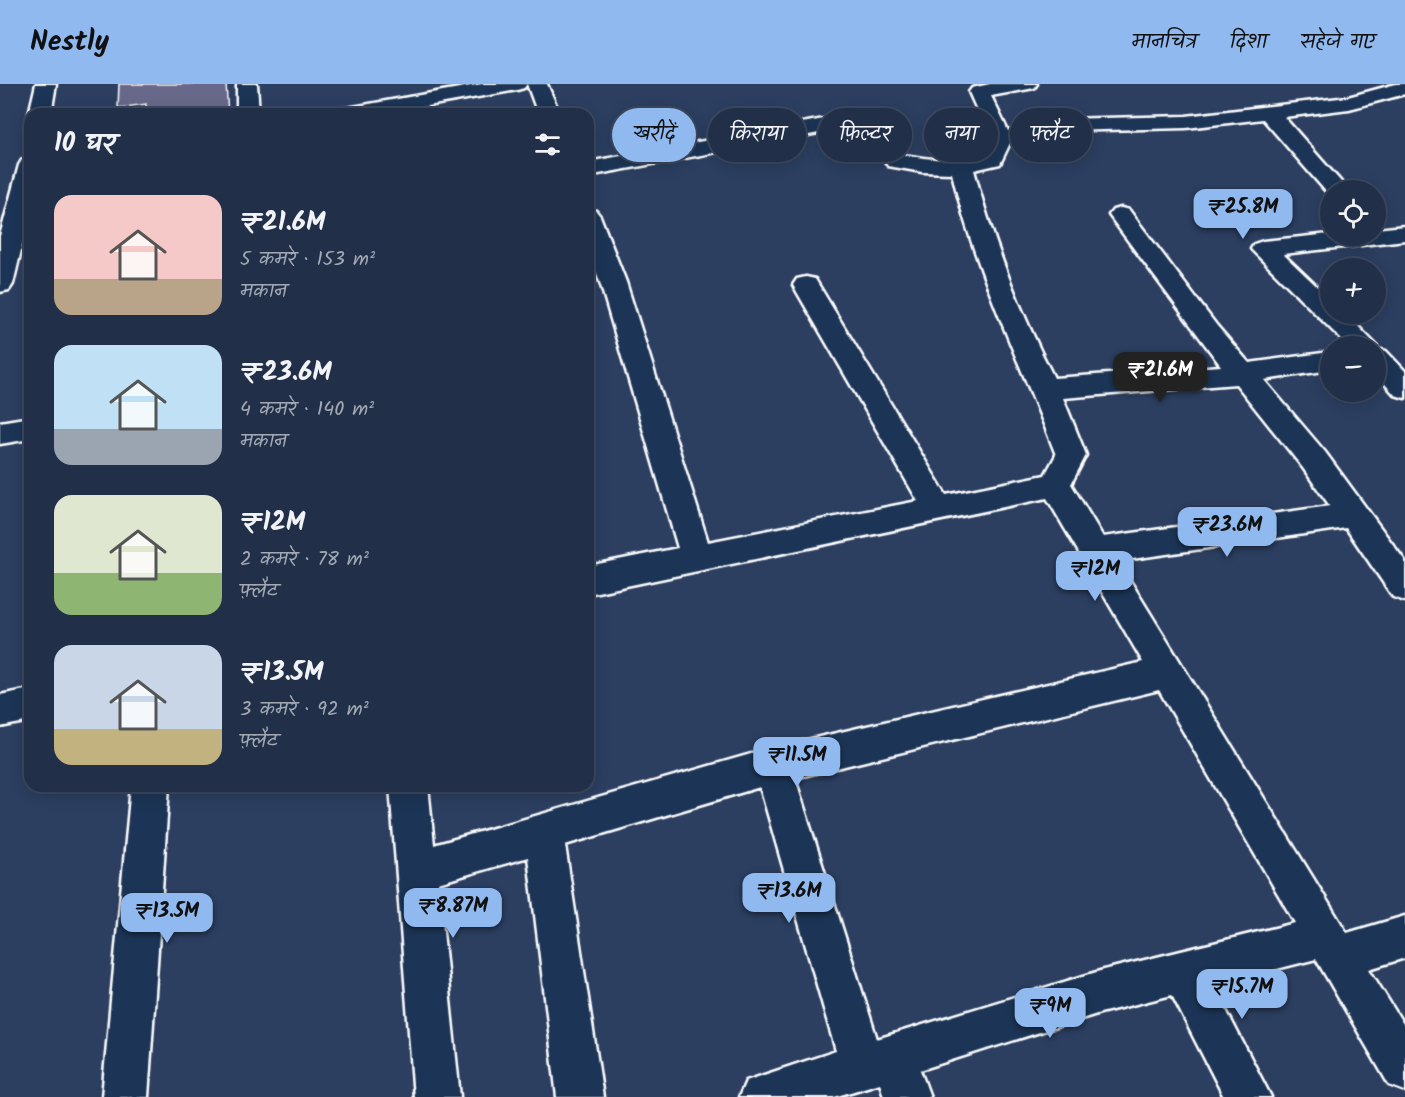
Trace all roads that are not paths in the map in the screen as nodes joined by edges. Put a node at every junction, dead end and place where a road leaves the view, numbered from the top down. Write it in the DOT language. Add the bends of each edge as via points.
graph roads {
  1 [pos="46,84"];
  2 [pos="247,84"];
  3 [pos="517,84"];
  4 [pos="537,84"];
  5 [pos="1027,84"];
  6 [pos="975,88"];
  7 [pos="1405,88"];
  8 [pos="41,108"];
  9 [pos="248,108"];
  10 [pos="381,108"];
  11 [pos="547,108"];
  12 [pos="1269,113"];
  13 [pos="1001,139"];
  14 [pos="962,166"];
  15 [pos="594,168"];
  16 [pos="24,172"];
  17 [pos="1327,180"];
  18 [pos="1121,215"];
  19 [pos="594,232"];
  20 [pos="1405,233"];
  21 [pos="1386,235"];
  22 [pos="1320,242"];
  23 [pos="0,284"];
  24 [pos="806,285"];
  25 [pos="1354,336"];
  26 [pos="1405,350"];
  27 [pos="1386,354"];
  28 [pos="1320,362"];
  29 [pos="1386,367"];
  30 [pos="1242,374"];
  31 [pos="1405,388"];
  32 [pos="1046,389"];
  33 [pos="24,429"];
  34 [pos="0,433"];
  35 [pos="1055,485"];
  36 [pos="938,508"];
  37 [pos="1353,515"];
  38 [pos="1095,551"];
  39 [pos="696,556"];
  40 [pos="594,579"];
  41 [pos="1405,587"];
  42 [pos="1168,672"];
  43 [pos="24,706"];
  44 [pos="0,711"];
  45 [pos="772,766"];
  46 [pos="150,792"];
  47 [pos="410,792"];
  48 [pos="544,832"];
  49 [pos="416,870"];
  50 [pos="1405,937"];
  51 [pos="1332,946"];
  52 [pos="1182,971"];
  53 [pos="878,1060"];
  54 [pos="1405,1069"];
  55 [pos="125,1097"];
  56 [pos="437,1097"];
  57 [pos="580,1097"];
  58 [pos="762,1097"];
  59 [pos="907,1097"];
  60 [pos="1248,1097"];
  1 -- 8 [label="street"];
  2 -- 9 [label="street"];
  3 -- 10 [label="street"];
  4 -- 11 [label="street"];
  5 -- 6 [label="street"];
  6 -- 13 [label="street"];
  7 -- 12 [label="street" via="1348,103"];
  12 -- 13 [label="street" via="1186,122 1062,125"];
  12 -- 17 [label="street"];
  13 -- 14 [label="street" via="992,159"];
  14 -- 15 [label="street" via="941,168 896,161 868,117"];
  14 -- 32 [label="street" via="970,201 1016,331"];
  16 -- 23 [label="street"];
  18 -- 30 [label="street"];
  19 -- 39 [label="street" via="613,282"];
  20 -- 21 [label="street"];
  22 -- 25 [label="street" via="1263,249"];
  24 -- 36 [label="street"];
  26 -- 27 [label="street"];
  28 -- 30 [label="street"];
  29 -- 31 [label="street"];
  30 -- 32 [label="street"];
  30 -- 37 [label="street" via="1314,460"];
  32 -- 35 [label="street" via="1071,455"];
  33 -- 34 [label="street"];
  35 -- 36 [label="street"];
  35 -- 38 [label="street"];
  36 -- 39 [label="street"];
  37 -- 38 [label="street"];
  37 -- 41 [label="street"];
  38 -- 42 [label="street"];
  39 -- 40 [label="street"];
  42 -- 45 [label="street"];
  42 -- 51 [label="street"];
  43 -- 44 [label="street"];
  45 -- 48 [label="street"];
  45 -- 53 [label="street"];
  46 -- 55 [label="street"];
  47 -- 49 [label="street"];
  48 -- 49 [label="street"];
  48 -- 57 [label="street"];
  49 -- 56 [label="street"];
  50 -- 51 [label="street"];
  51 -- 52 [label="street"];
  51 -- 54 [label="street"];
  52 -- 53 [label="street"];
  52 -- 60 [label="street"];
  53 -- 58 [label="street"];
  53 -- 59 [label="street"];
}
